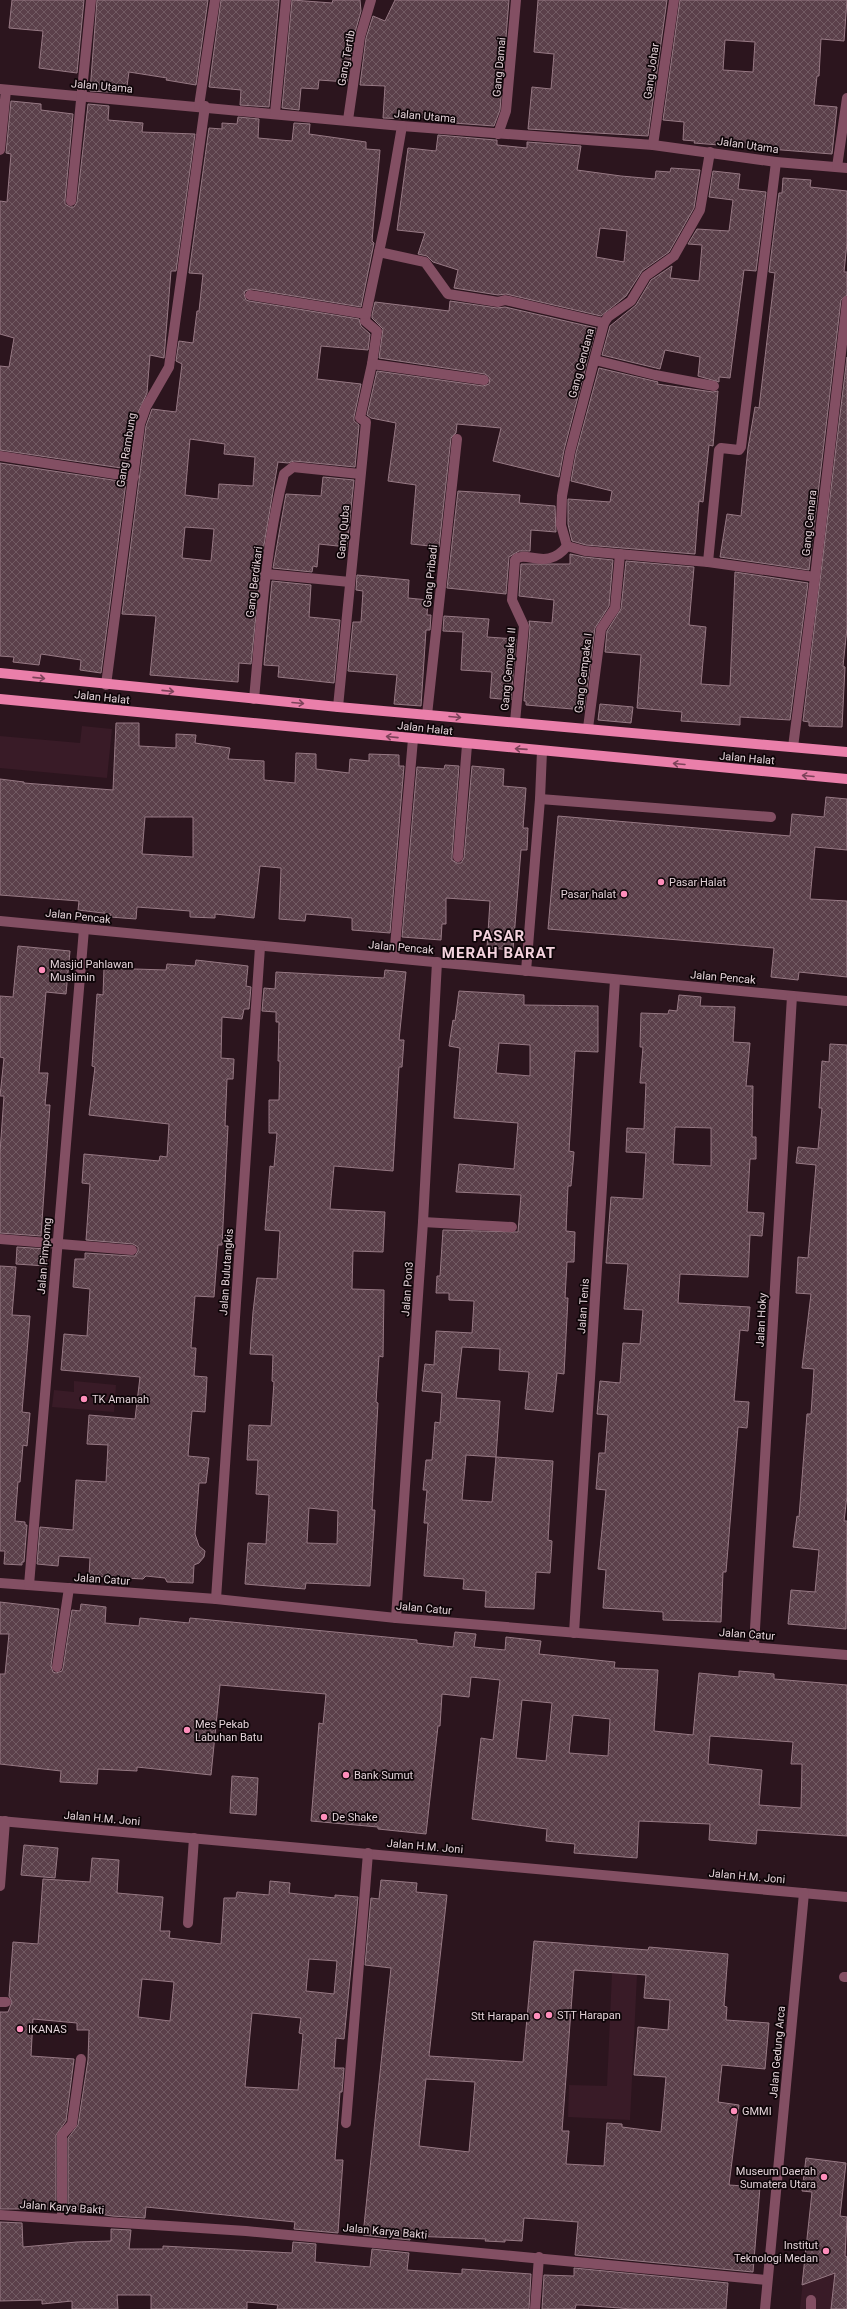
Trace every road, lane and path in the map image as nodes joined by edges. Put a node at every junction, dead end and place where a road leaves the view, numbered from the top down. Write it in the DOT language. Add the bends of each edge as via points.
graph roads {
  1 [pos="91,0"];
  2 [pos="215,0"];
  3 [pos="286,0"];
  4 [pos="370,0"];
  5 [pos="516,0"];
  6 [pos="674,0"];
  7 [pos="3,89"];
  8 [pos="81,96"];
  9 [pos="847,98"];
  10 [pos="202,106"];
  11 [pos="275,113"];
  12 [pos="348,120"];
  13 [pos="402,126"];
  14 [pos="498,134"];
  15 [pos="652,145"];
  16 [pos="0,150"];
  17 [pos="710,152"];
  18 [pos="776,162"];
  19 [pos="842,168"];
  20 [pos="71,201"];
  21 [pos="379,252"];
  22 [pos="250,295"];
  23 [pos="847,301"];
  24 [pos="366,314"];
  25 [pos="604,323"];
  26 [pos="595,360"];
  27 [pos="372,364"];
  28 [pos="484,380"];
  29 [pos="714,386"];
  30 [pos="457,439"];
  31 [pos="0,456"];
  32 [pos="360,474"];
  33 [pos="134,477"];
  34 [pos="567,546"];
  35 [pos="620,554"];
  36 [pos="708,562"];
  37 [pos="266,574"];
  38 [pos="815,577"];
  39 [pos="350,582"];
  40 [pos="0,673"];
  41 [pos="106,685"];
  42 [pos="0,699"];
  43 [pos="254,699"];
  44 [pos="338,707"];
  45 [pos="427,715"];
  46 [pos="516,722"];
  47 [pos="588,728"];
  48 [pos="413,739"];
  49 [pos="467,745"];
  50 [pos="793,747"];
  51 [pos="542,750"];
  52 [pos="847,752"];
  53 [pos="847,779"];
  54 [pos="540,799"];
  55 [pos="771,817"];
  56 [pos="458,857"];
  57 [pos="0,921"];
  58 [pos="84,929"];
  59 [pos="260,947"];
  60 [pos="394,958"];
  61 [pos="437,962"];
  62 [pos="526,971"];
  63 [pos="615,980"];
  64 [pos="792,996"];
  65 [pos="847,1001"];
  66 [pos="423,1222"];
  67 [pos="512,1227"];
  68 [pos="0,1239"];
  69 [pos="57,1245"];
  70 [pos="132,1250"];
  71 [pos="0,1583"];
  72 [pos="29,1585"];
  73 [pos="69,1588"];
  74 [pos="216,1600"];
  75 [pos="396,1618"];
  76 [pos="574,1633"];
  77 [pos="754,1646"];
  78 [pos="847,1654"];
  79 [pos="57,1667"];
  80 [pos="2,1821"];
  81 [pos="194,1838"];
  82 [pos="368,1853"];
  83 [pos="0,1886"];
  84 [pos="804,1893"];
  85 [pos="847,1897"];
  86 [pos="188,1923"];
  87 [pos="81,2059"];
  88 [pos="346,2123"];
  89 [pos="0,2215"];
  90 [pos="62,2219"];
  91 [pos="539,2257"];
  92 [pos="767,2280"];
  93 [pos="535,2309"];
  94 [pos="765,2309"];
  1 -- 8 [label="street"];
  2 -- 10 [label="street, Gang Rambung"];
  3 -- 11 [label="street"];
  4 -- 12 [label="street, Gang Tertib" via="360,37"];
  5 -- 14 [label="street, Gang Damai" via="508,99"];
  6 -- 15 [label="street, Gang Johar"];
  7 -- 8 [label="street, Jalan Utama"];
  7 -- 16 [label="street"];
  8 -- 10 [label="street, Jalan Utama"];
  8 -- 20 [label="street"];
  9 -- 19 [label="street"];
  10 -- 11 [label="street, Jalan Utama"];
  10 -- 33 [label="street, Gang Rambung" via="169,368 146,406 140,424"];
  11 -- 12 [label="street, Jalan Utama"];
  12 -- 13 [label="street, Jalan Utama"];
  13 -- 14 [label="street, Jalan Utama"];
  13 -- 21 [label="street"];
  14 -- 15 [label="street, Jalan Utama"];
  15 -- 17 [label="street, Jalan Utama"];
  17 -- 18 [label="street, Jalan Utama"];
  17 -- 25 [label="street, Gang Cendana" via="700,210 674,256 646,276 631,301 608,317"];
  18 -- 19 [label="street, Jalan Utama"];
  18 -- 36 [label="street" via="741,447 740,450 720,450"];
  21 -- 24 [label="street"];
  21 -- 25 [label="street" via="425,262 448,294 498,302 505,300"];
  22 -- 24 [label="street"];
  23 -- 38 [label="street, Gang Cemara"];
  24 -- 27 [label="street" via="365,321 378,331"];
  25 -- 26 [label="street, Gang Cendana"];
  26 -- 29 [label="street" via="654,375"];
  26 -- 34 [label="street, Gang Cendana" via="570,452 562,496 561,525"];
  27 -- 28 [label="street"];
  27 -- 32 [label="street, Gang Quba" via="360,418 366,422"];
  30 -- 45 [label="street, Gang Pribadi"];
  31 -- 33 [label="street"];
  32 -- 37 [label="street, Gang Berdikari" via="293,467 287,470 275,516"];
  32 -- 39 [label="street, Gang Quba"];
  33 -- 41 [label="street, Gang Rambung"];
  34 -- 35 [label="street" via="585,552"];
  34 -- 46 [label="street, Gang Cempaka II" via="560,555 550,560 520,557 515,560 512,600 524,626"];
  35 -- 36 [label="street"];
  35 -- 47 [label="street, Gang Cempaka I" via="614,608 601,629"];
  36 -- 38 [label="street"];
  37 -- 39 [label="street"];
  37 -- 43 [label="street, Gang Berdikari"];
  38 -- 50 [label="street, Gang Cemara"];
  39 -- 44 [label="street, Gang Quba"];
  40 -- 41 [label="main road, Jalan Halat, one-way"];
  41 -- 43 [label="main road, Jalan Halat, one-way"];
  48 -- 42 [label="main road, Jalan Halat, one-way"];
  43 -- 44 [label="main road, Jalan Halat, one-way"];
  44 -- 45 [label="main road, Jalan Halat"];
  45 -- 46 [label="main road, Jalan Halat, one-way"];
  46 -- 47 [label="main road, Jalan Halat"];
  47 -- 50 [label="main road, Jalan Halat"];
  48 -- 49 [label="main road, Jalan Halat"];
  48 -- 60 [label="street"];
  51 -- 49 [label="main road, Jalan Halat, one-way"];
  49 -- 56 [label="street"];
  50 -- 52 [label="main road, Jalan Halat"];
  53 -- 51 [label="main road, Jalan Halat, one-way"];
  51 -- 54 [label="street"];
  54 -- 55 [label="street"];
  54 -- 62 [label="street"];
  57 -- 58 [label="street, Jalan Pencak"];
  58 -- 59 [label="street, Jalan Pencak"];
  58 -- 69 [label="street, Jalan Pimpomg"];
  59 -- 60 [label="street, Jalan Pencak"];
  59 -- 74 [label="street, Jalan Bulutangkis"];
  60 -- 61 [label="street, Jalan Pencak"];
  61 -- 62 [label="street, Jalan Pencak"];
  61 -- 66 [label="street, Jalan Pon3"];
  62 -- 63 [label="street, Jalan Pencak"];
  63 -- 64 [label="street, Jalan Pencak"];
  63 -- 76 [label="street, Jalan Tenis"];
  64 -- 65 [label="street, Jalan Pencak"];
  64 -- 77 [label="street, Jalan Hoky"];
  66 -- 67 [label="street"];
  66 -- 75 [label="street, Jalan Pon3"];
  68 -- 69 [label="street"];
  69 -- 70 [label="street"];
  69 -- 72 [label="street, Jalan Pimpomg"];
  71 -- 72 [label="street, Jalan Catur"];
  72 -- 73 [label="street, Jalan Catur"];
  73 -- 74 [label="street, Jalan Catur"];
  73 -- 79 [label="street"];
  74 -- 75 [label="street, Jalan Catur"];
  75 -- 76 [label="street, Jalan Catur"];
  76 -- 77 [label="street, Jalan Catur"];
  77 -- 78 [label="street, Jalan Catur"];
  80 -- 81 [label="street, Jalan H.M. Joni"];
  80 -- 83 [label="street"];
  81 -- 82 [label="street, Jalan H.M. Joni"];
  81 -- 86 [label="street"];
  82 -- 84 [label="street, Jalan H.M. Joni"];
  82 -- 88 [label="street"];
  84 -- 85 [label="street, Jalan H.M. Joni"];
  84 -- 92 [label="street, Jalan Gedung Arca"];
  87 -- 90 [label="street" via="72,2124 62,2135"];
  89 -- 90 [label="street, Jalan Karya Bakti"];
  90 -- 91 [label="street, Jalan Karya Bakti" via="246,2230"];
  91 -- 92 [label="street, Jalan Karya Bakti"];
  91 -- 93 [label="street"];
  92 -- 94 [label="street, Jalan Gedung Arca"];
}
